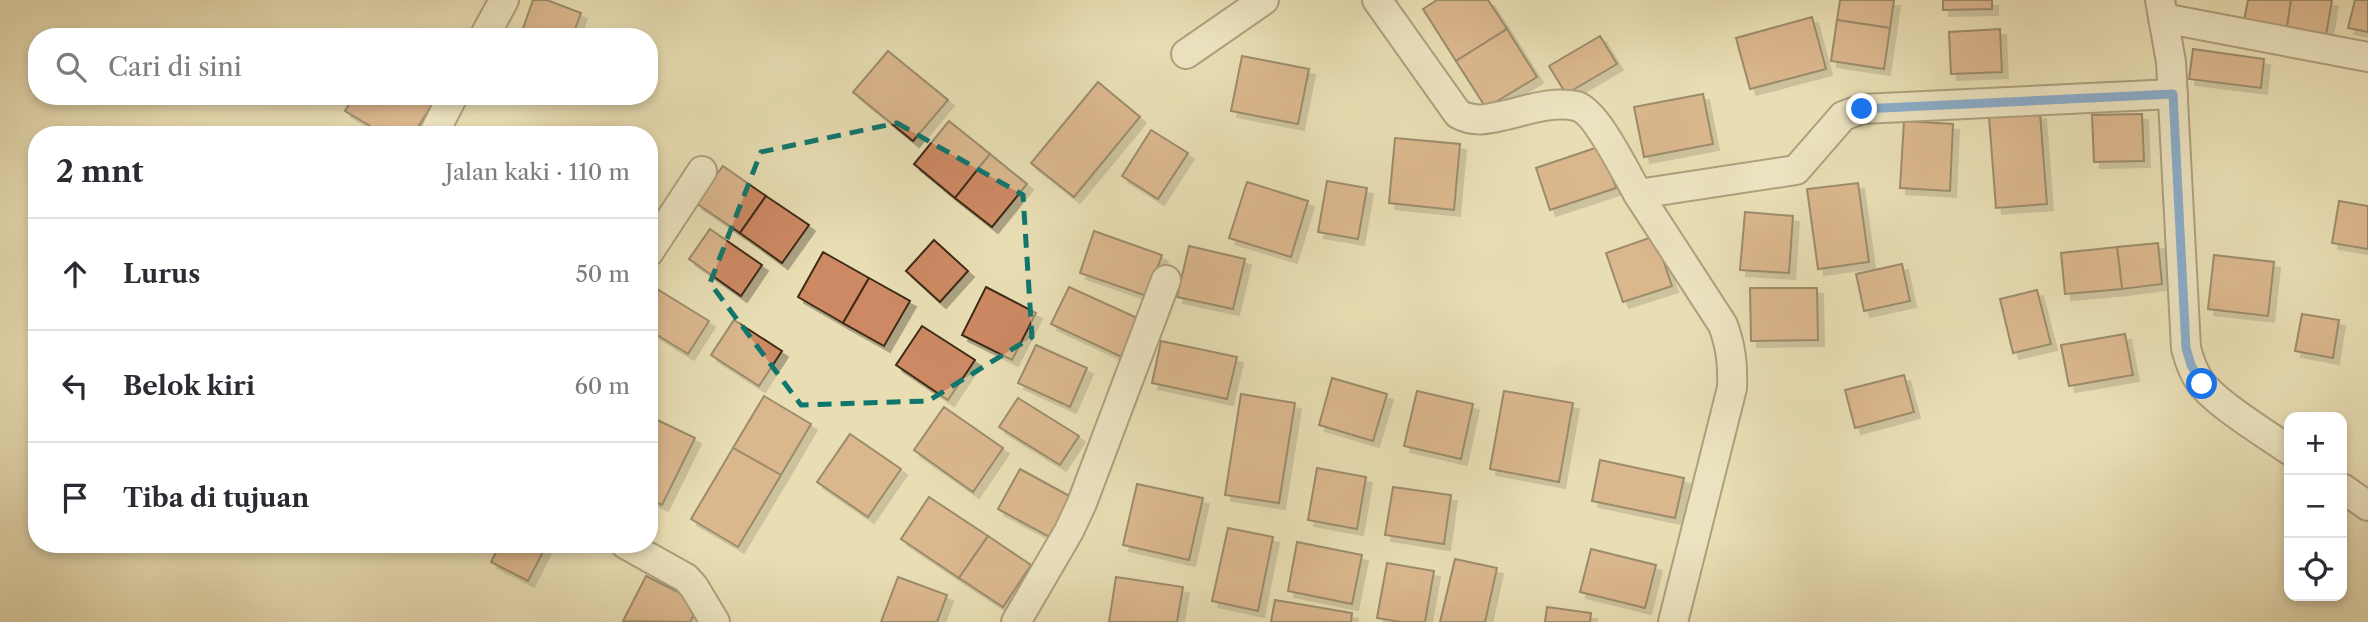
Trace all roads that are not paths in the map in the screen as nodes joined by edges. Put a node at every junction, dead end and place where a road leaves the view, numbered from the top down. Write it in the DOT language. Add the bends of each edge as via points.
graph roads {
  1 [pos="504,0"];
  2 [pos="1264,0"];
  3 [pos="1377,0"];
  4 [pos="2162,9"];
  5 [pos="489,28"];
  6 [pos="1186,54"];
  7 [pos="2368,57"];
  8 [pos="2173,94"];
  9 [pos="448,105"];
  10 [pos="438,126"];
  11 [pos="702,171"];
  12 [pos="1638,194"];
  13 [pos="658,239"];
  14 [pos="1166,280"];
  15 [pos="2284,446"];
  16 [pos="2347,491"];
  17 [pos="2368,506"];
  18 [pos="641,553"];
  19 [pos="715,622"];
  20 [pos="1016,622"];
  21 [pos="1673,622"];
  1 -- 5 [label="street"];
  2 -- 6 [label="street"];
  3 -- 12 [label="street" via="1458,114 1482,120 1552,105 1578,106 1597,122"];
  4 -- 7 [label="street"];
  4 -- 8 [label="street"];
  8 -- 12 [label="street" via="1862,109 1843,117 1796,170"];
  8 -- 15 [label="street" via="2186,348 2191,365 2217,398"];
  9 -- 10 [label="street"];
  11 -- 13 [label="street"];
  12 -- 21 [label="street" via="1723,325 1733,364 1732,388"];
  14 -- 20 [label="street" via="1082,503"];
  16 -- 17 [label="street"];
  18 -- 19 [label="street" via="686,578"];
}
